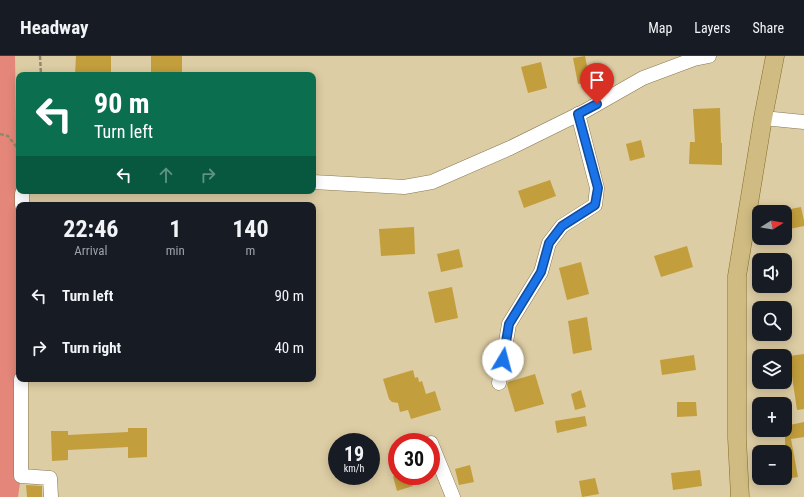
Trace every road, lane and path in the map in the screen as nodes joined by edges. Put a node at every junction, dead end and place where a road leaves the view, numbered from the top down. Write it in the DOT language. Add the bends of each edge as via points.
graph roads {
  1 [pos="40,56"];
  2 [pos="709,56"];
  3 [pos="775,56"];
  4 [pos="41,72"];
  5 [pos="578,114"];
  6 [pos="763,118"];
  7 [pos="804,122"];
  8 [pos="0,134"];
  9 [pos="16,146"];
  10 [pos="316,182"];
  11 [pos="21,382"];
  12 [pos="499,382"];
  13 [pos="440,465"];
  14 [pos="51,497"];
  15 [pos="453,497"];
  16 [pos="740,497"];
  1 -- 4 [label="path"];
  2 -- 5 [label="street" via="643,78"];
  3 -- 6 [label="main road"];
  5 -- 10 [label="street" via="510,148 432,182 404,187"];
  5 -- 12 [label="street" via="598,188 595,205 562,226 549,243 541,272 509,324"];
  6 -- 7 [label="street"];
  6 -- 16 [label="main road" via="737,276 737,438"];
  8 -- 9 [label="path" via="8,136"];
  11 -- 14 [label="street" via="21,476 50,478"];
  13 -- 15 [label="street"];
}
